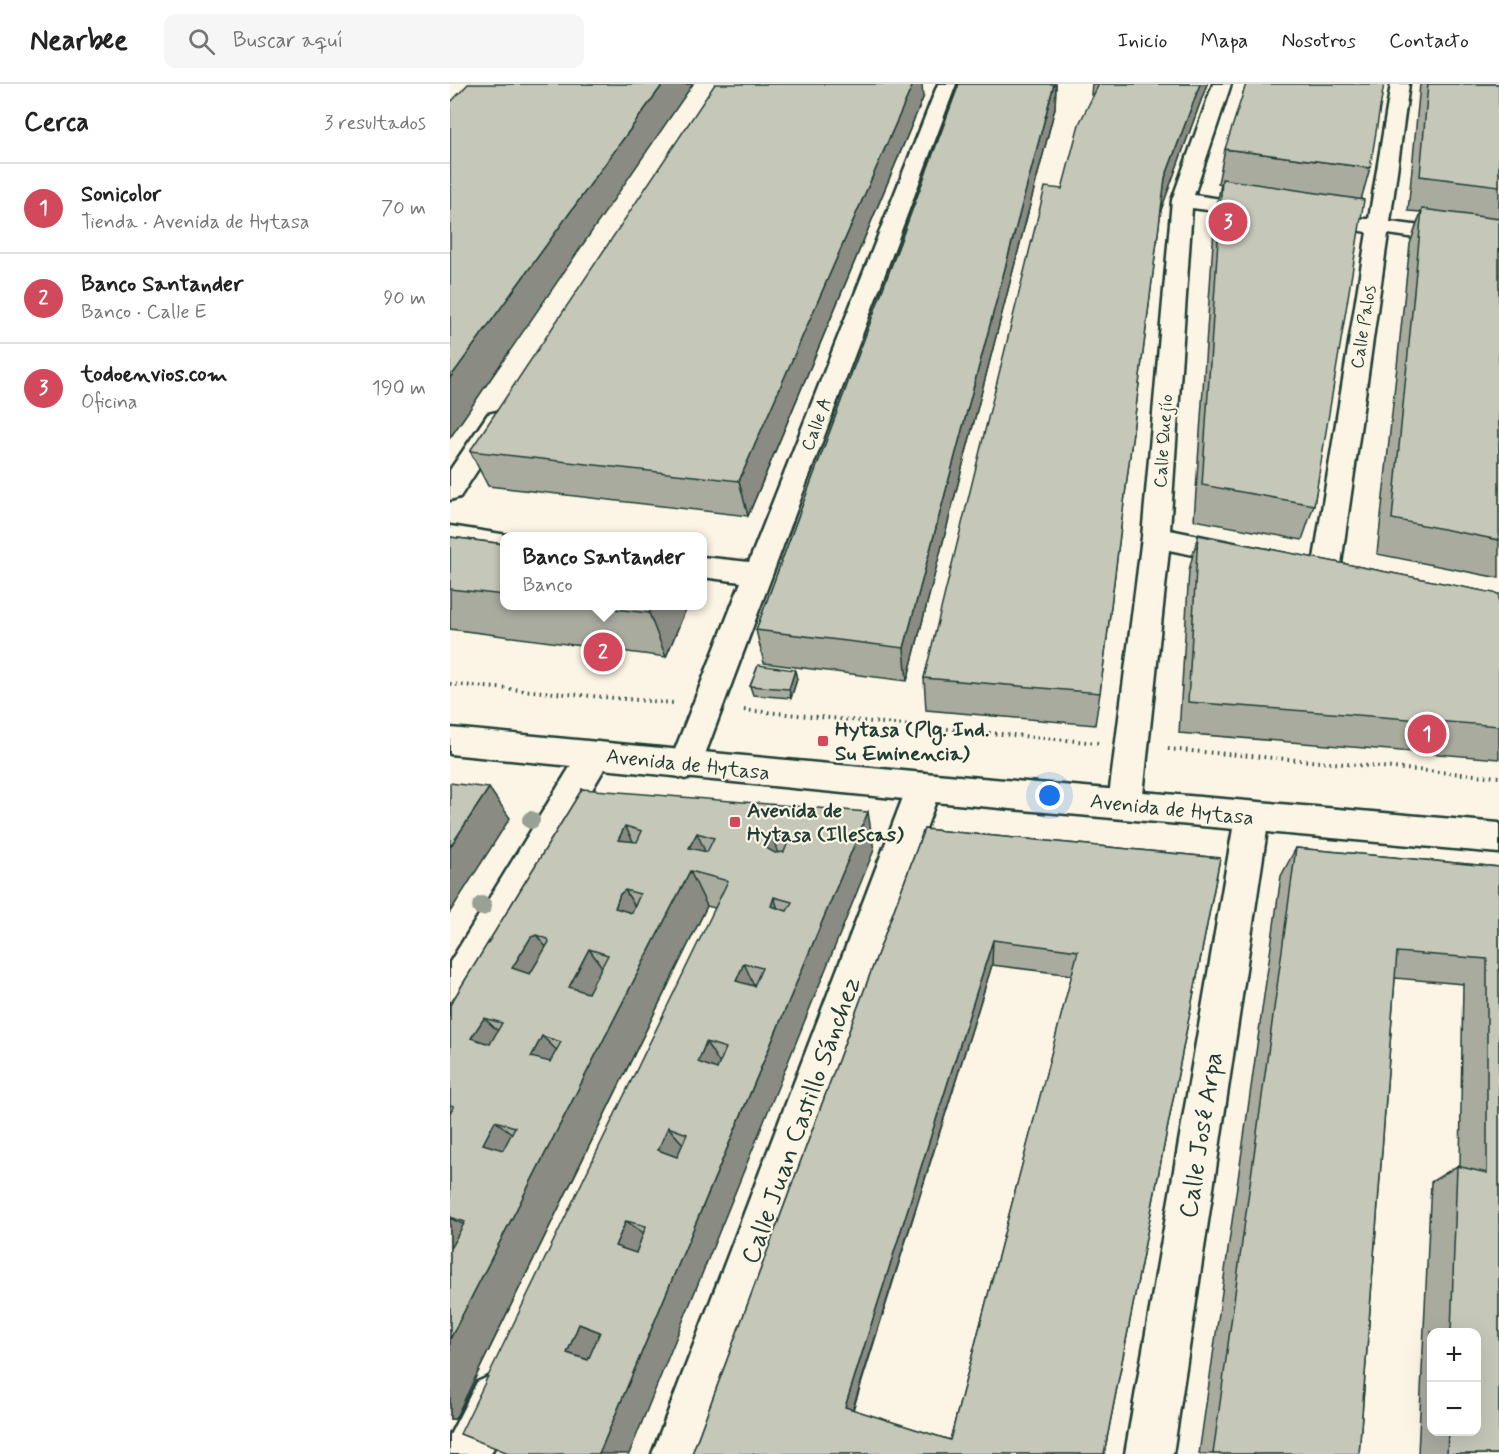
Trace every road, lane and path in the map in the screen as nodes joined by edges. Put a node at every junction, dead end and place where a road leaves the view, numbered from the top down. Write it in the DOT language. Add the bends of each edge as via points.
graph roads {
  1 [pos="948,84"];
  2 [pos="1222,84"];
  3 [pos="1400,84"];
  4 [pos="1182,200"];
  5 [pos="1286,214"];
  6 [pos="1343,222"];
  7 [pos="1378,227"];
  8 [pos="1499,243"];
  9 [pos="509,402"];
  10 [pos="450,491"];
  11 [pos="450,536"];
  12 [pos="1156,537"];
  13 [pos="500,542"];
  14 [pos="1269,560"];
  15 [pos="707,568"];
  16 [pos="1326,571"];
  17 [pos="759,574"];
  18 [pos="450,684"];
  19 [pos="708,706"];
  20 [pos="450,741"];
  21 [pos="1131,746"];
  22 [pos="596,755"];
  23 [pos="685,765"];
  24 [pos="1499,777"];
  25 [pos="924,787"];
  26 [pos="1125,804"];
  27 [pos="1252,817"];
  28 [pos="1499,838"];
  29 [pos="450,997"];
  30 [pos="508,1368"];
  31 [pos="466,1454"];
  32 [pos="676,1454"];
  33 [pos="1149,1454"];
  1 -- 17 [label="street, Calle A"];
  2 -- 4 [label="street, Calle Quejío"];
  3 -- 7 [label="street, Calle Palos"];
  4 -- 5 [label="street"];
  4 -- 12 [label="street, Calle Quejío"];
  6 -- 7 [label="street"];
  7 -- 8 [label="street"];
  7 -- 16 [label="street, Calle Palos"];
  9 -- 10 [label="street"];
  11 -- 13 [label="street"];
  12 -- 14 [label="street"];
  12 -- 21 [label="street, Calle Quejío"];
  15 -- 17 [label="street"];
  17 -- 19 [label="street, Calle A"];
  18 -- 19 [label="path"];
  19 -- 21 [label="path"];
  19 -- 23 [label="street, Calle A"];
  20 -- 22 [label="street, Avenida de Hytasa"];
  21 -- 24 [label="path"];
  21 -- 26 [label="street, Calle Quejío"];
  22 -- 23 [label="street, Avenida de Hytasa"];
  22 -- 29 [label="street"];
  23 -- 25 [label="street, Avenida de Hytasa"];
  25 -- 26 [label="street, Avenida de Hytasa"];
  25 -- 32 [label="street, Calle Juan Castillo Sánchez"];
  26 -- 27 [label="street, Avenida de Hytasa"];
  27 -- 28 [label="street, Avenida de Hytasa"];
  27 -- 33 [label="street, Calle José Arpa"];
  30 -- 31 [label="street"];
}
